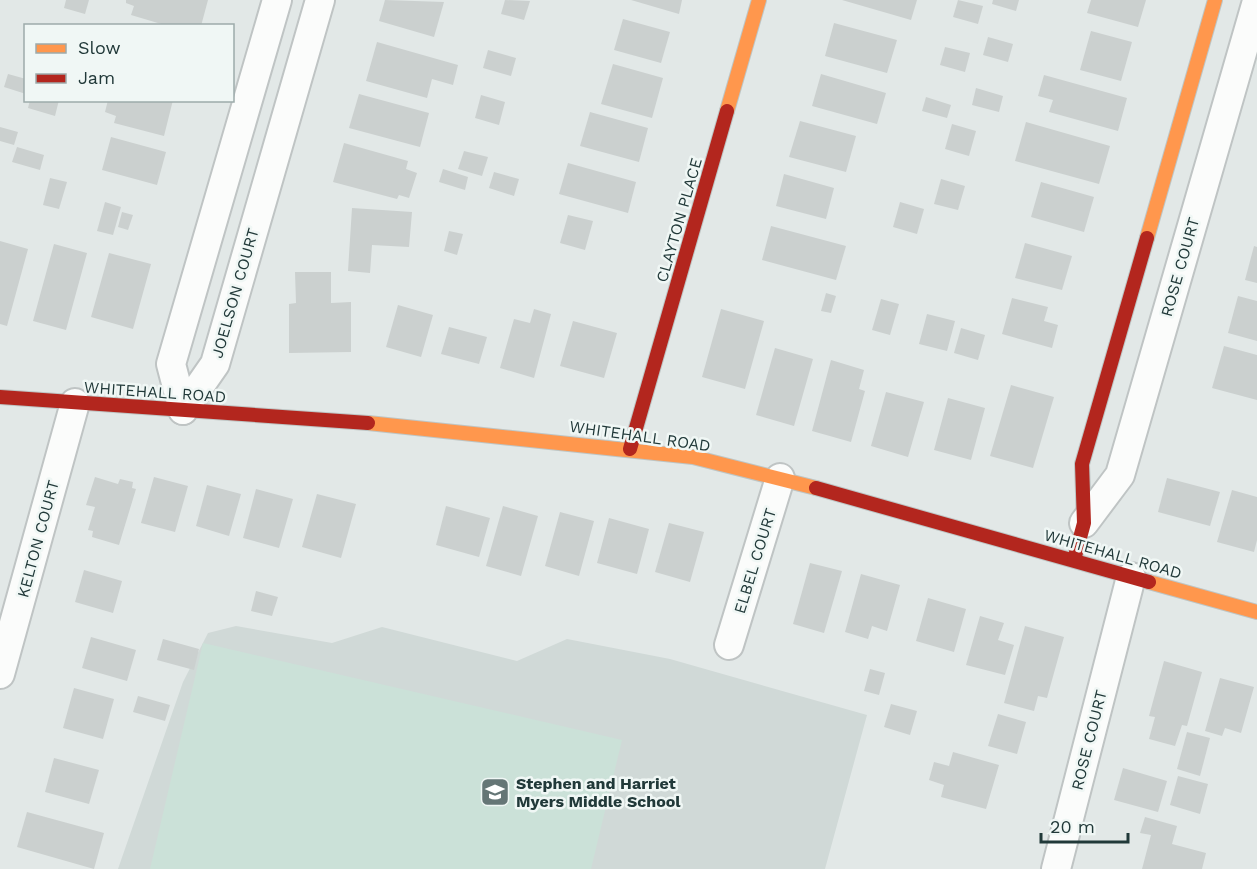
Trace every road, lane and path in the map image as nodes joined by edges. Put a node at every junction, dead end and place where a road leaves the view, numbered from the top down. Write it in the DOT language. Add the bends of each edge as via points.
graph roads {
  1 [pos="277,0"];
  2 [pos="320,0"];
  3 [pos="759,0"];
  4 [pos="1215,0"];
  5 [pos="1257,1"];
  6 [pos="253,81"];
  7 [pos="294,92"];
  8 [pos="0,397"];
  9 [pos="75,403"];
  10 [pos="183,410"];
  11 [pos="630,449"];
  12 [pos="780,478"];
  13 [pos="1084,523"];
  14 [pos="1074,560"];
  15 [pos="1131,577"];
  16 [pos="1257,612"];
  17 [pos="729,645"];
  18 [pos="0,674"];
  19 [pos="1056,869"];
  1 -- 6 [label="street"];
  2 -- 7 [label="street, JOELSON COURT"];
  3 -- 11 [label="street, CLAYTON PLACE"];
  4 -- 13 [label="street, ROSE COURT" via="1082,464"];
  5 -- 13 [label="street, ROSE COURT" via="1120,475"];
  6 -- 7 [label="street"];
  6 -- 10 [label="street" via="171,364"];
  7 -- 10 [label="street, JOELSON COURT" via="215,364"];
  8 -- 9 [label="street, WHITEHALL ROAD"];
  9 -- 10 [label="street, WHITEHALL ROAD"];
  9 -- 18 [label="street, KELTON COURT"];
  10 -- 11 [label="street, WHITEHALL ROAD" via="423,427"];
  11 -- 12 [label="street, WHITEHALL ROAD" via="693,457"];
  12 -- 14 [label="street, WHITEHALL ROAD"];
  12 -- 17 [label="street, ELBEL COURT"];
  13 -- 14 [label="street, ROSE COURT"];
  14 -- 15 [label="street, WHITEHALL ROAD"];
  15 -- 16 [label="street, WHITEHALL ROAD"];
  15 -- 19 [label="street, ROSE COURT"];
}
